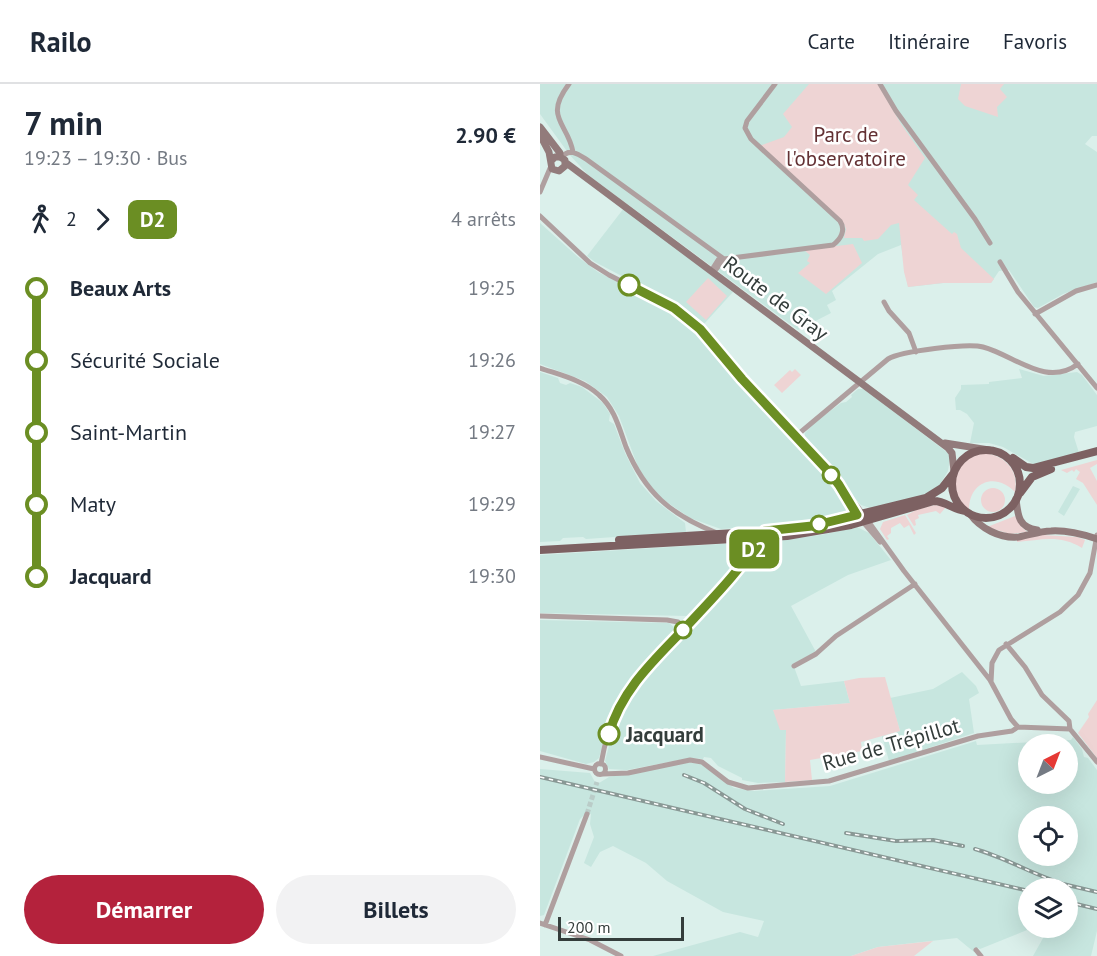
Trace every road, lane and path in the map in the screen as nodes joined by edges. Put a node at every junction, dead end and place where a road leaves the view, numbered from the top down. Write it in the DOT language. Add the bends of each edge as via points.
graph roads {
  1 [pos="569,84"];
  2 [pos="776,84"];
  3 [pos="880,84"];
  4 [pos="540,128"];
  5 [pos="540,135"];
  6 [pos="573,152"];
  7 [pos="563,159"];
  8 [pos="551,163"];
  9 [pos="559,171"];
  10 [pos="592,182"];
  11 [pos="545,183"];
  12 [pos="540,192"];
  13 [pos="540,216"];
  14 [pos="990,243"];
  15 [pos="722,258"];
  16 [pos="1000,262"];
  17 [pos="714,270"];
  18 [pos="1097,285"];
  19 [pos="884,302"];
  20 [pos="1035,314"];
  21 [pos="916,352"];
  22 [pos="1078,364"];
  23 [pos="540,368"];
  24 [pos="864,380"];
  25 [pos="1097,387"];
  26 [pos="796,436"];
  27 [pos="940,442"];
  28 [pos="989,450"];
  29 [pos="1097,451"];
  30 [pos="1004,454"];
  31 [pos="1097,457"];
  32 [pos="953,472"];
  33 [pos="1017,497"];
  34 [pos="967,513"];
  35 [pos="863,518"];
  36 [pos="1043,531"];
  37 [pos="718,533"];
  38 [pos="765,536"];
  39 [pos="1097,538"];
  40 [pos="741,540"];
  41 [pos="540,545"];
  42 [pos="540,550"];
  43 [pos="748,558"];
  44 [pos="915,584"];
  45 [pos="540,616"];
  46 [pos="685,628"];
  47 [pos="1006,644"];
  48 [pos="794,666"];
  49 [pos="991,682"];
  50 [pos="1018,727"];
  51 [pos="1070,729"];
  52 [pos="540,757"];
  53 [pos="1097,762"];
  54 [pos="602,770"];
  55 [pos="597,782"];
  56 [pos="588,814"];
  57 [pos="543,924"];
  58 [pos="976,950"];
  59 [pos="621,956"];
  60 [pos="981,956"];
  1 -- 6 [label="street" via="560,97 557,115"];
  2 -- 15 [label="street" via="745,129 751,140 840,221 842,233 838,242 828,246"];
  3 -- 14 [label="street"];
  4 -- 7 [label="main road, Route de Gray"];
  5 -- 8 [label="main road"];
  6 -- 7 [label="street"];
  6 -- 15 [label="street"];
  7 -- 8 [label="main road" via="555,157"];
  7 -- 9 [label="main road" via="565,168"];
  7 -- 10 [label="main road, Route de Gray"];
  8 -- 9 [label="main road"];
  8 -- 11 [label="street"];
  9 -- 10 [label="main road, Route de Gray"];
  9 -- 11 [label="street"];
  10 -- 17 [label="main road, Route de Gray"];
  11 -- 12 [label="street"];
  13 -- 26 [label="street" via="598,268 685,316"];
  15 -- 17 [label="street"];
  16 -- 20 [label="street"];
  17 -- 24 [label="main road, Route de Gray"];
  18 -- 20 [label="street" via="1076,291"];
  19 -- 21 [label="street" via="909,333"];
  20 -- 22 [label="street"];
  21 -- 22 [label="street" via="977,346 1034,370 1069,370"];
  21 -- 24 [label="street" via="892,356"];
  22 -- 25 [label="street"];
  23 -- 37 [label="street" via="580,383 599,395 614,414 640,476 660,501 678,515"];
  24 -- 26 [label="street"];
  24 -- 27 [label="main road, Route de Gray"];
  26 -- 35 [label="street"];
  27 -- 28 [label="main road, Route de Gray"];
  27 -- 32 [label="main road, Route de Gray" via="952,453"];
  28 -- 30 [label="main road"];
  28 -- 32 [label="main road" via="968,454"];
  29 -- 30 [label="main road" via="1033,468"];
  30 -- 33 [label="main road" via="1019,475"];
  31 -- 33 [label="main road" via="1038,474"];
  32 -- 34 [label="main road" via="952,492"];
  32 -- 35 [label="main road" via="942,488 926,498"];
  33 -- 34 [label="main road" via="1008,510 996,516 983,518"];
  33 -- 36 [label="main road" via="1021,522"];
  34 -- 35 [label="main road" via="934,501"];
  34 -- 36 [label="main road" via="976,522 1006,536"];
  35 -- 38 [label="main road"];
  35 -- 44 [label="street"];
  36 -- 39 [label="main road"];
  37 -- 38 [label="main road"];
  37 -- 41 [label="main road"];
  38 -- 40 [label="main road"];
  38 -- 43 [label="street"];
  39 -- 47 [label="street" via="1090,573 1078,595 1060,612"];
  40 -- 42 [label="main road"];
  40 -- 43 [label="street" via="746,544"];
  43 -- 46 [label="street"];
  44 -- 48 [label="street"];
  44 -- 49 [label="street"];
  45 -- 46 [label="street" via="668,620"];
  46 -- 54 [label="street" via="625,695 616,712"];
  47 -- 49 [label="street" via="995,657"];
  47 -- 51 [label="street" via="1042,695 1069,721"];
  49 -- 50 [label="street"];
  50 -- 51 [label="street, Rue de Trépillot"];
  50 -- 54 [label="street, Rue de Trépillot" via="837,779 793,784 737,786 708,765 690,760 614,774"];
  51 -- 53 [label="street"];
  52 -- 54 [label="street" via="594,769 597,765"];
  54 -- 55 [label="street"];
  56 -- 57 [label="street"];
  57 -- 59 [label="street" via="590,940"];
  58 -- 60 [label="street"];
}
